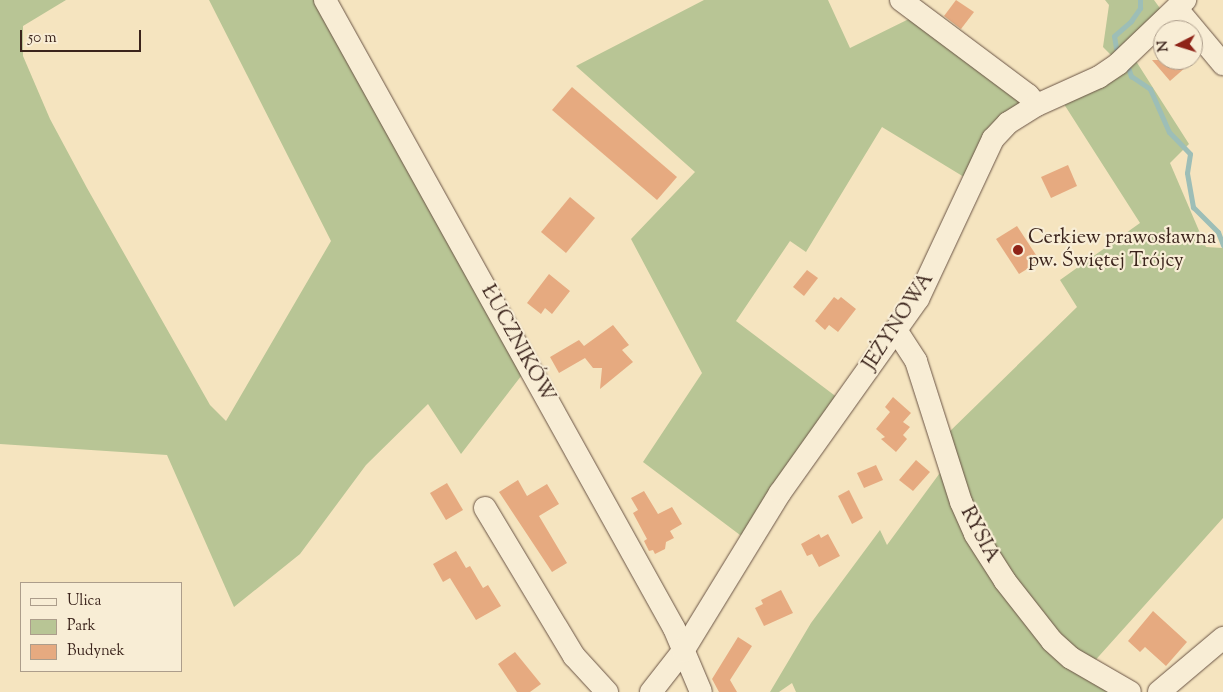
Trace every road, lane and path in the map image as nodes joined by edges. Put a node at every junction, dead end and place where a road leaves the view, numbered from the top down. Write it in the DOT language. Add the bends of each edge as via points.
graph roads {
  1 [pos="325,0"];
  2 [pos="901,0"];
  3 [pos="1181,4"];
  4 [pos="1223,64"];
  5 [pos="1036,105"];
  6 [pos="896,330"];
  7 [pos="485,508"];
  8 [pos="1223,638"];
  9 [pos="683,651"];
  10 [pos="607,692"];
  11 [pos="651,692"];
  12 [pos="700,692"];
  13 [pos="1130,692"];
  14 [pos="1159,692"];
  1 -- 9 [label="street, ŁUCZNIKÓW" via="674,628"];
  2 -- 5 [label="street" via="1028,95"];
  3 -- 4 [label="street"];
  3 -- 5 [label="street, JEŻYNOWA" via="1099,77"];
  5 -- 6 [label="street, JEŻYNOWA" via="1008,123 981,158 934,269"];
  6 -- 9 [label="street, JEŻYNOWA" via="780,493"];
  6 -- 13 [label="street, RYSIA" via="916,360 961,502 975,534 1005,581 1037,626 1070,658"];
  7 -- 10 [label="street" via="574,656"];
  8 -- 14 [label="street"];
  9 -- 11 [label="street, JEŻYNOWA"];
  9 -- 12 [label="street, ŁUCZNIKÓW"];
}
